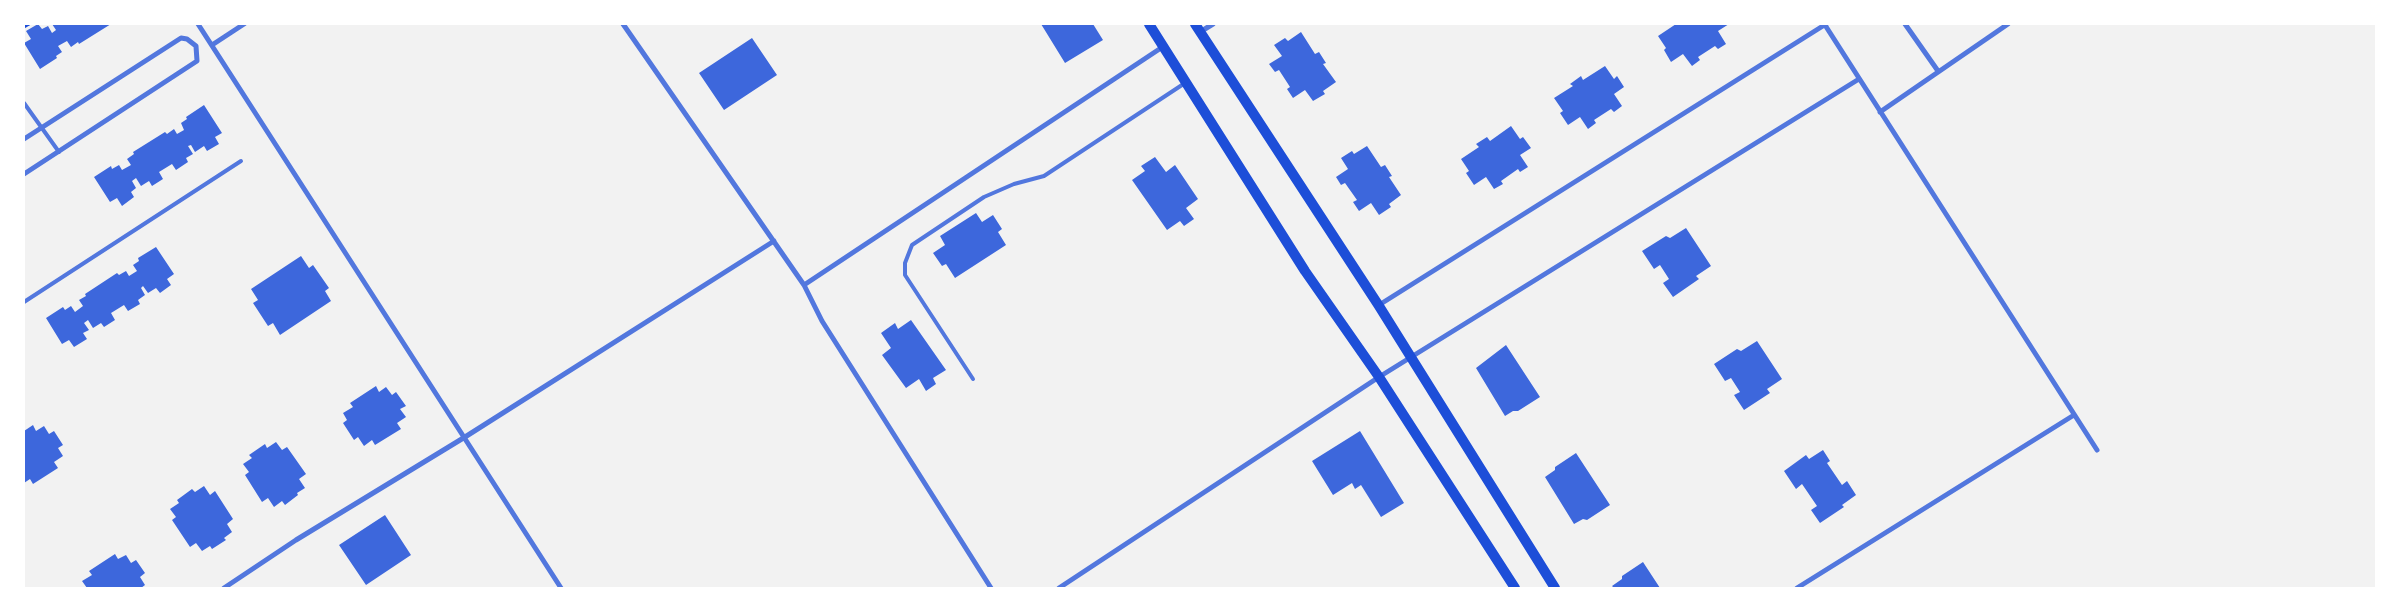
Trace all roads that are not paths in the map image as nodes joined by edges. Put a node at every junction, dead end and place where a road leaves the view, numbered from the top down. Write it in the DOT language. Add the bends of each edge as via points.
graph roads {
  1 [pos="198,24"];
  2 [pos="244,24"];
  3 [pos="623,24"];
  4 [pos="1150,24"];
  5 [pos="1213,24"];
  6 [pos="1826,24"];
  7 [pos="1905,24"];
  8 [pos="2008,24"];
  9 [pos="1197,28"];
  10 [pos="212,45"];
  11 [pos="1164,46"];
  12 [pos="1938,72"];
  13 [pos="1859,79"];
  14 [pos="1186,82"];
  15 [pos="24,103"];
  16 [pos="1880,112"];
  17 [pos="40,128"];
  18 [pos="24,140"];
  19 [pos="59,152"];
  20 [pos="240,161"];
  21 [pos="24,174"];
  22 [pos="774,241"];
  23 [pos="804,285"];
  24 [pos="24,302"];
  25 [pos="1379,306"];
  26 [pos="1411,359"];
  27 [pos="1379,377"];
  28 [pos="973,379"];
  29 [pos="2074,415"];
  30 [pos="465,437"];
  31 [pos="2097,450"];
  32 [pos="224,588"];
  33 [pos="561,588"];
  34 [pos="991,588"];
  35 [pos="1059,588"];
  36 [pos="1515,588"];
  37 [pos="1555,588"];
  38 [pos="1797,588"];
  1 -- 10 [label="street"];
  2 -- 10 [label="street"];
  3 -- 22 [label="street"];
  4 -- 11 [label="main road"];
  5 -- 9 [label="street"];
  6 -- 13 [label="street"];
  6 -- 25 [label="street"];
  7 -- 12 [label="street"];
  8 -- 12 [label="street"];
  9 -- 25 [label="main road"];
  10 -- 30 [label="street"];
  11 -- 14 [label="main road"];
  11 -- 23 [label="street"];
  12 -- 16 [label="street"];
  13 -- 16 [label="street"];
  13 -- 26 [label="street"];
  14 -- 27 [label="main road" via="1305,271"];
  14 -- 28 [label="lane" via="1044,176 984,197 912,245 905,263 905,275"];
  15 -- 17 [label="lane"];
  16 -- 29 [label="street"];
  17 -- 18 [label="street"];
  17 -- 19 [label="lane"];
  17 -- 19 [label="street" via="182,38 196,46 197,61"];
  19 -- 21 [label="street"];
  20 -- 24 [label="lane"];
  22 -- 23 [label="street"];
  22 -- 30 [label="street"];
  23 -- 34 [label="street" via="822,321"];
  25 -- 26 [label="main road"];
  26 -- 27 [label="street"];
  26 -- 37 [label="main road"];
  27 -- 35 [label="street"];
  27 -- 36 [label="main road"];
  29 -- 31 [label="street"];
  29 -- 38 [label="street"];
  30 -- 32 [label="street"];
  30 -- 33 [label="street"];
}
